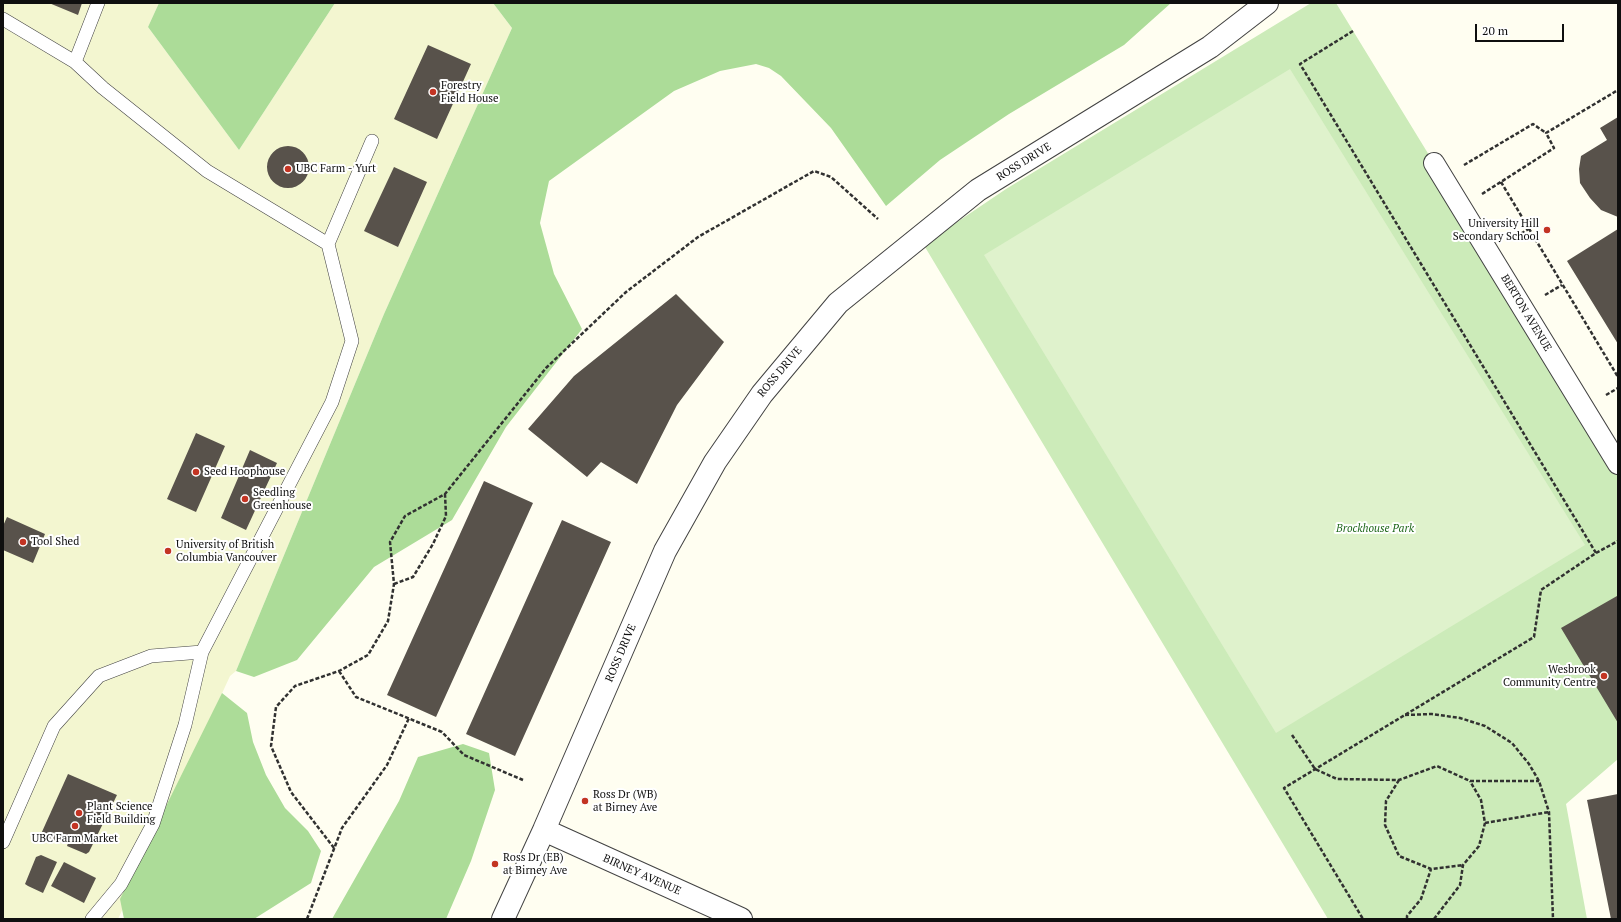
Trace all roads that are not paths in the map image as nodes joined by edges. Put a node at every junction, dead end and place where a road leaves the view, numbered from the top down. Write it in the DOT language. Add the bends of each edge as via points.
graph roads {
  1 [pos="98,3"];
  2 [pos="1267,3"];
  3 [pos="3,20"];
  4 [pos="75,62"];
  5 [pos="372,141"];
  6 [pos="1439,170"];
  7 [pos="328,244"];
  8 [pos="1618,464"];
  9 [pos="202,652"];
  10 [pos="544,830"];
  11 [pos="3,842"];
  12 [pos="92,919"];
  13 [pos="503,919"];
  14 [pos="741,919"];
  1 -- 4 [label="lane"];
  2 -- 10 [label="street, ROSS DRIVE" via="1210,47 978,190 838,304 762,394 715,462 665,551"];
  3 -- 4 [label="lane"];
  4 -- 7 [label="lane" via="103,88 207,171"];
  5 -- 7 [label="lane"];
  6 -- 8 [label="street, BERTON AVENUE"];
  7 -- 9 [label="lane" via="352,341 332,402"];
  9 -- 11 [label="lane" via="151,656 99,676 54,726"];
  9 -- 12 [label="lane" via="185,725 153,824 121,884"];
  10 -- 13 [label="street, ROSS DRIVE"];
  10 -- 14 [label="street, BIRNEY AVENUE"];
}
